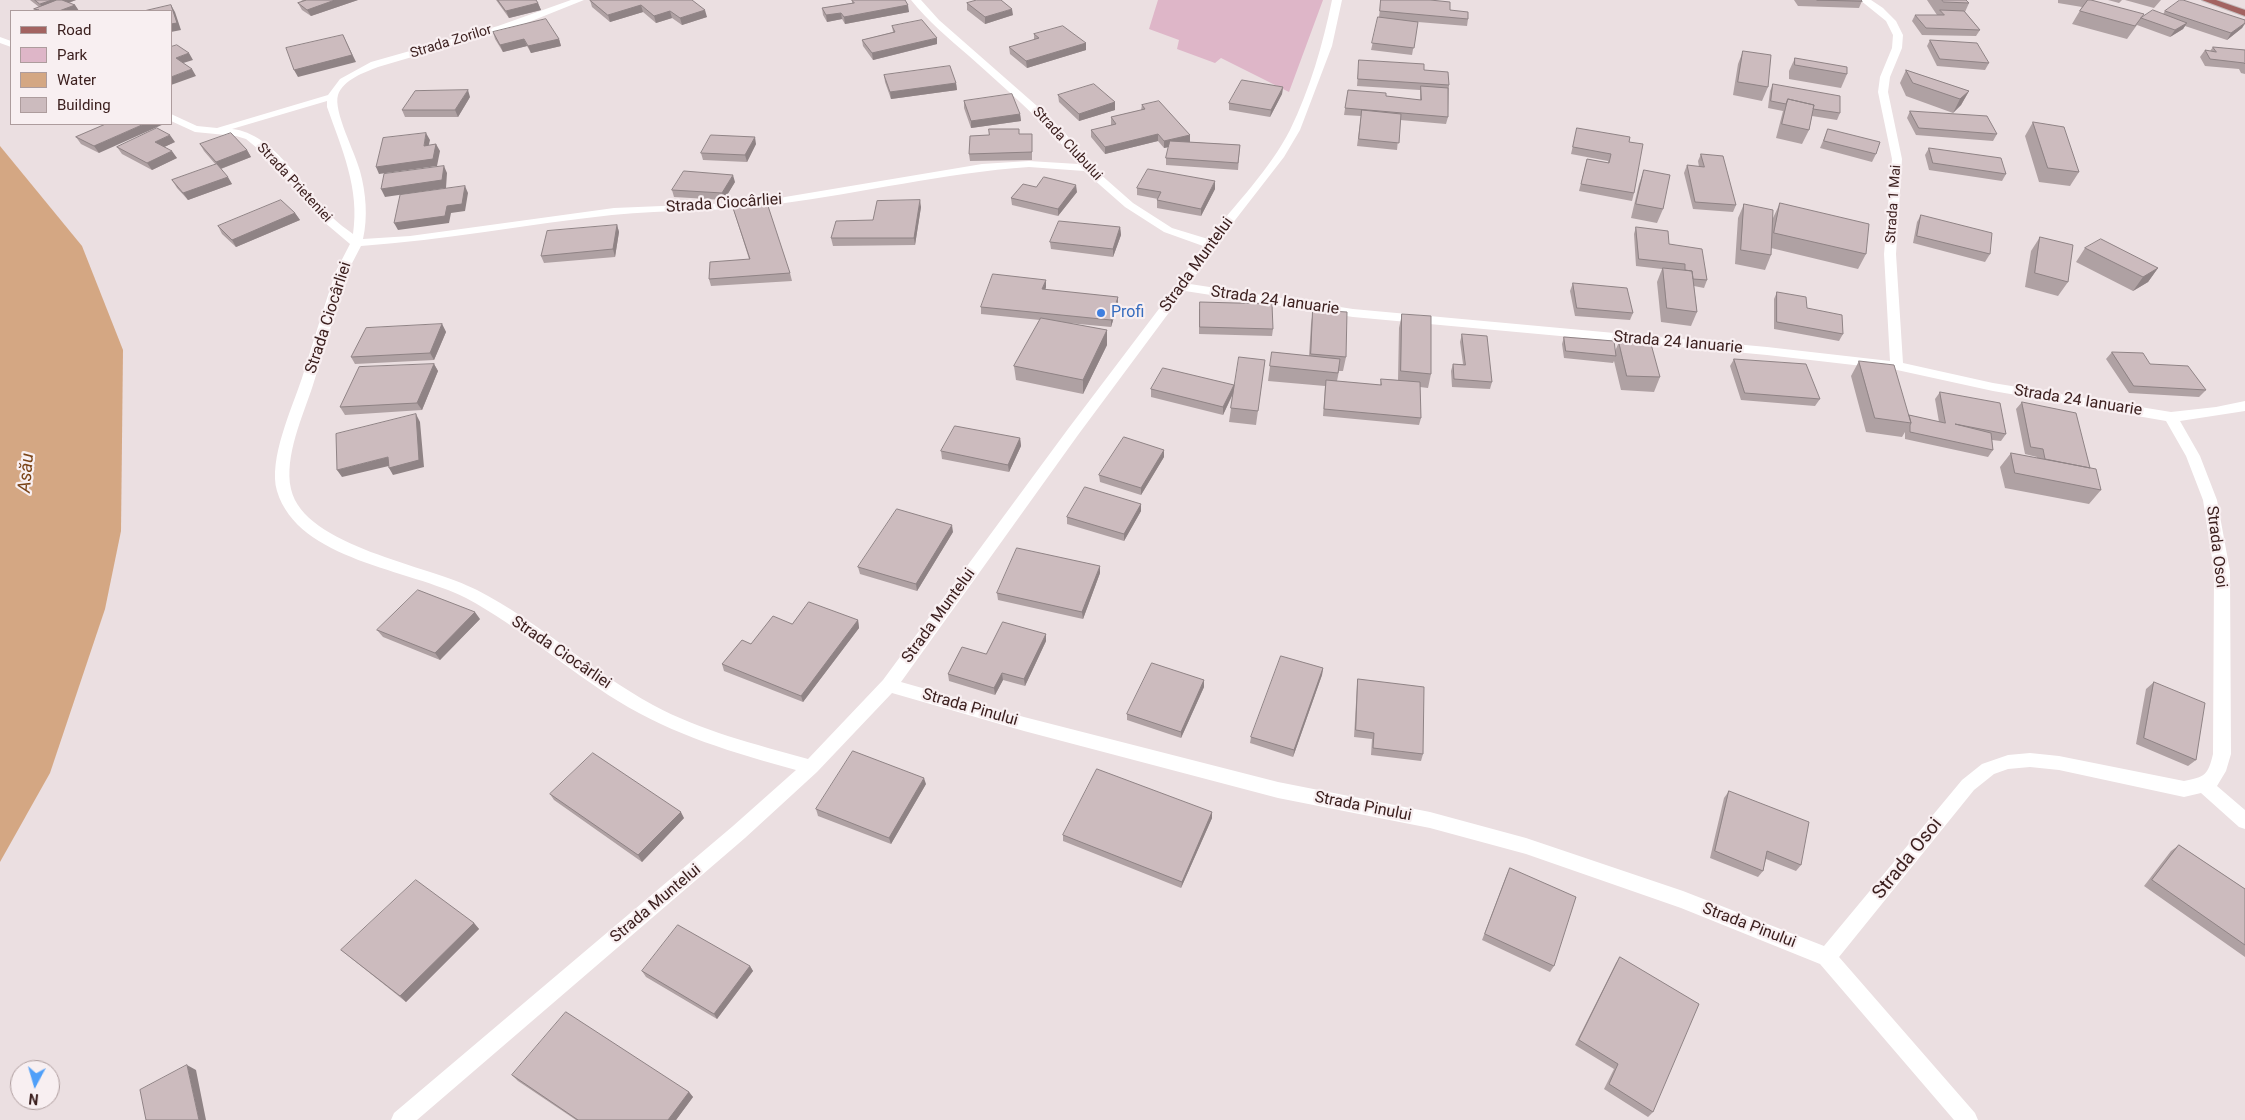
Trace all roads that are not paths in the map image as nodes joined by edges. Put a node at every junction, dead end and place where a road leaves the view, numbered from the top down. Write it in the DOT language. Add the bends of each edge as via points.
graph roads {
  1 [pos="579,0"];
  2 [pos="916,0"];
  3 [pos="1337,0"];
  4 [pos="1865,0"];
  5 [pos="2207,0"];
  6 [pos="2245,13"];
  7 [pos="331,97"];
  8 [pos="172,118"];
  9 [pos="213,132"];
  10 [pos="1087,168"];
  11 [pos="356,243"];
  12 [pos="1210,244"];
  13 [pos="1182,287"];
  14 [pos="1897,366"];
  15 [pos="2245,406"];
  16 [pos="2171,417"];
  17 [pos="889,684"];
  18 [pos="811,767"];
  19 [pos="2205,786"];
  20 [pos="2245,821"];
  21 [pos="1827,957"];
  22 [pos="401,1120"];
  23 [pos="1968,1120"];
  1 -- 7 [label="street, Strada Zorilor" via="372,66 348,78"];
  2 -- 10 [label="street, Strada Clubului" via="936,22 1048,122"];
  3 -- 12 [label="street, Strada Muntelui" via="1327,46 1295,130 1280,155"];
  4 -- 14 [label="street, Strada 1 Mai" via="1887,16 1898,37 1897,48 1883,82 1885,112 1897,156 1898,174 1890,237"];
  5 -- 6 [label="main road"];
  7 -- 9 [label="street"];
  7 -- 11 [label="street" via="360,194"];
  8 -- 9 [label="street, Strada Prieteniei" via="195,129"];
  9 -- 11 [label="street, Strada Prieteniei" via="237,133 262,146 328,220"];
  10 -- 11 [label="street, Strada Ciocârliei" via="1038,164 982,168 770,202 614,211 410,239"];
  10 -- 12 [label="street, Strada Clubului" via="1151,221"];
  11 -- 18 [label="street, Strada Ciocârliei" via="342,268 284,464 284,490 291,511 306,527 334,543 469,592 622,694 676,724"];
  12 -- 13 [label="street, Strada Muntelui"];
  13 -- 14 [label="street, Strada 24 Ianuarie" via="1353,313"];
  13 -- 17 [label="street, Strada Muntelui"];
  14 -- 16 [label="street, Strada 24 Ianuarie" via="1993,387"];
  15 -- 16 [label="street"];
  16 -- 19 [label="street, Strada Osoi" via="2193,456 2210,500 2222,571 2222,754 2217,774"];
  17 -- 18 [label="street, Strada Muntelui"];
  17 -- 21 [label="street, Strada Pinului" via="1024,724 1278,790 1430,820 1526,846 1683,900"];
  18 -- 22 [label="street, Strada Muntelui" via="740,832"];
  19 -- 20 [label="street"];
  19 -- 21 [label="street, Strada Osoi" via="2184,789 2040,761 2008,762 1988,769 1968,785"];
  21 -- 23 [label="street"];
}
